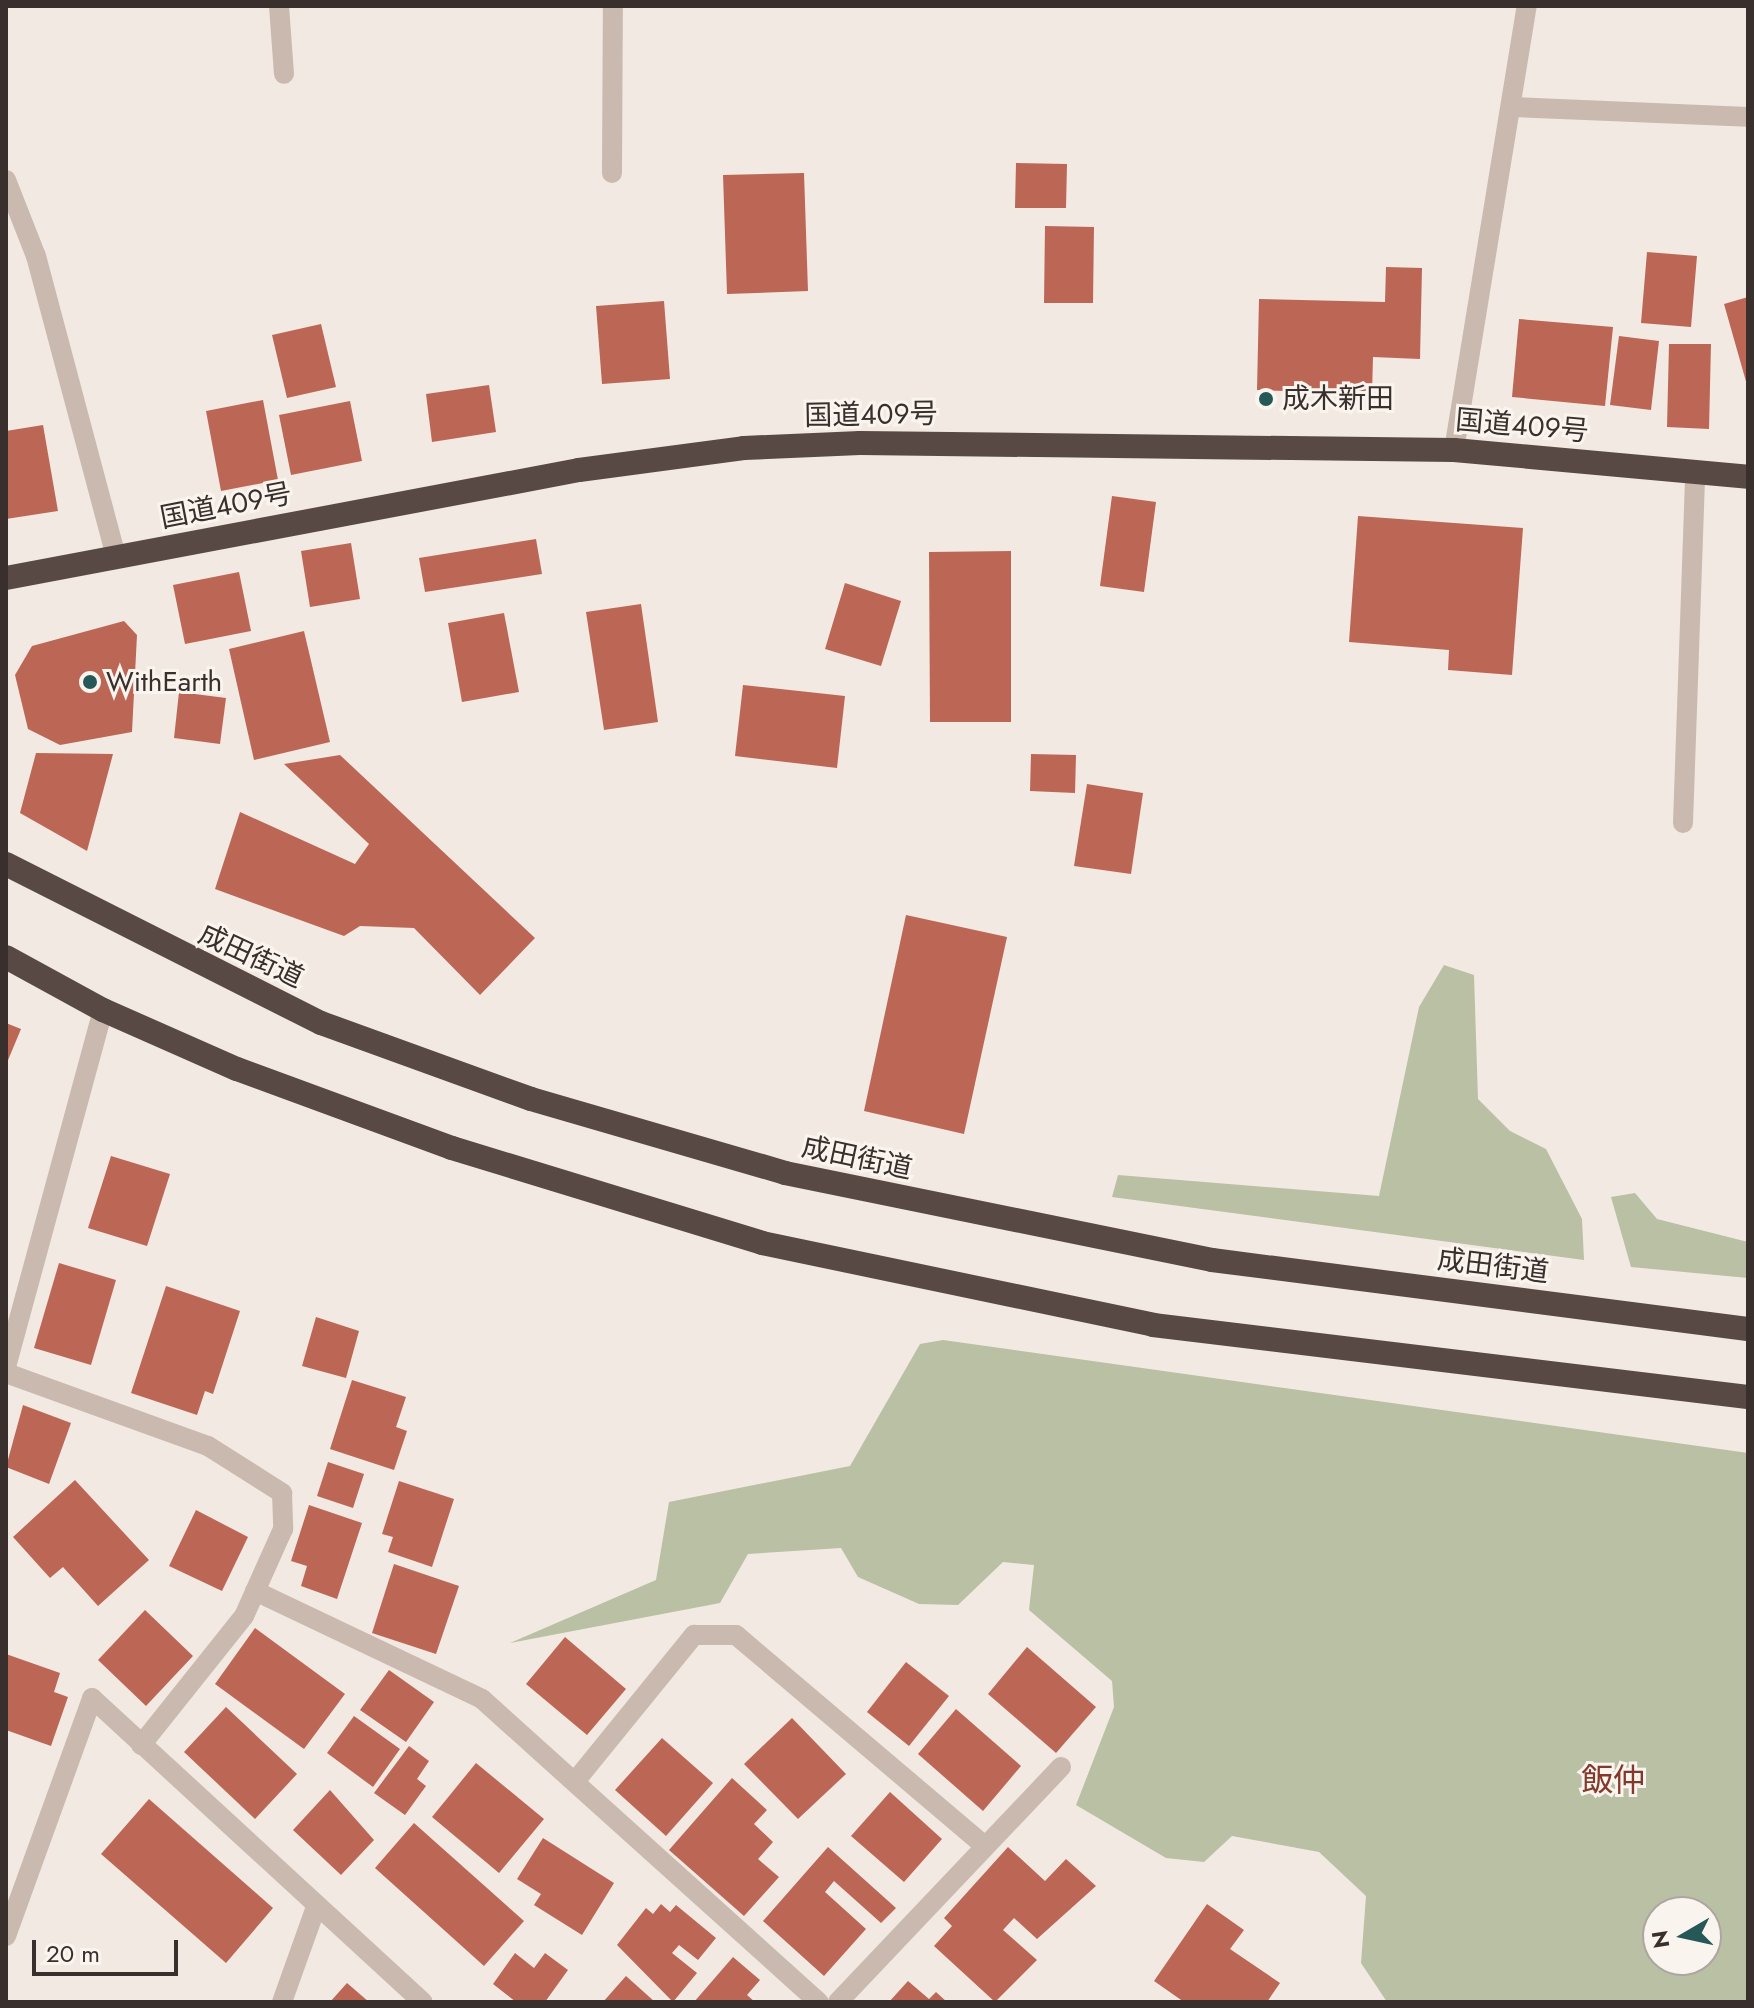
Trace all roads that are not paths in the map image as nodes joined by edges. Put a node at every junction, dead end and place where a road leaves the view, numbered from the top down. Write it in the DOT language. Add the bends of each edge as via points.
graph roads {
  1 [pos="279,6"];
  2 [pos="613,6"];
  3 [pos="1527,6"];
  4 [pos="284,74"];
  5 [pos="1512,107"];
  6 [pos="1748,117"];
  7 [pos="612,173"];
  8 [pos="6,180"];
  9 [pos="1454,450"];
  10 [pos="1695,472"];
  11 [pos="1748,477"];
  12 [pos="116,557"];
  13 [pos="6,578"];
  14 [pos="1683,823"];
  15 [pos="6,864"];
  16 [pos="6,957"];
  17 [pos="103,1010"];
  18 [pos="1748,1329"];
  19 [pos="6,1370"];
  20 [pos="1748,1397"];
  21 [pos="255,1591"];
  22 [pos="141,1745"];
  23 [pos="1061,1767"];
  24 [pos="577,1779"];
  25 [pos="985,1846"];
  26 [pos="315,1910"];
  27 [pos="6,1936"];
  28 [pos="282,2002"];
  29 [pos="423,2002"];
  30 [pos="819,2002"];
  31 [pos="838,2002"];
  1 -- 4 [label="street"];
  2 -- 7 [label="street"];
  3 -- 5 [label="street"];
  5 -- 6 [label="street"];
  5 -- 9 [label="street"];
  8 -- 12 [label="street" via="36,256"];
  9 -- 10 [label="highway, 国道409号"];
  9 -- 12 [label="highway, 国道409号" via="875,443 744,448 579,470"];
  10 -- 11 [label="highway, 国道409号"];
  10 -- 14 [label="street"];
  12 -- 13 [label="highway, 国道409号"];
  15 -- 18 [label="highway, 成田街道" via="321,1023 531,1099 785,1173 1212,1260"];
  16 -- 17 [label="highway"];
  17 -- 19 [label="street"];
  17 -- 20 [label="highway" via="452,1148 762,1243 1153,1325"];
  19 -- 21 [label="street" via="208,1446 282,1493 283,1529"];
  21 -- 22 [label="street" via="244,1616"];
  21 -- 24 [label="street" via="482,1699"];
  22 -- 26 [label="street"];
  22 -- 27 [label="street" via="92,1698"];
  23 -- 25 [label="street"];
  24 -- 25 [label="street" via="694,1635 736,1635"];
  24 -- 30 [label="street"];
  25 -- 31 [label="street"];
  26 -- 28 [label="street"];
  26 -- 29 [label="street"];
}
